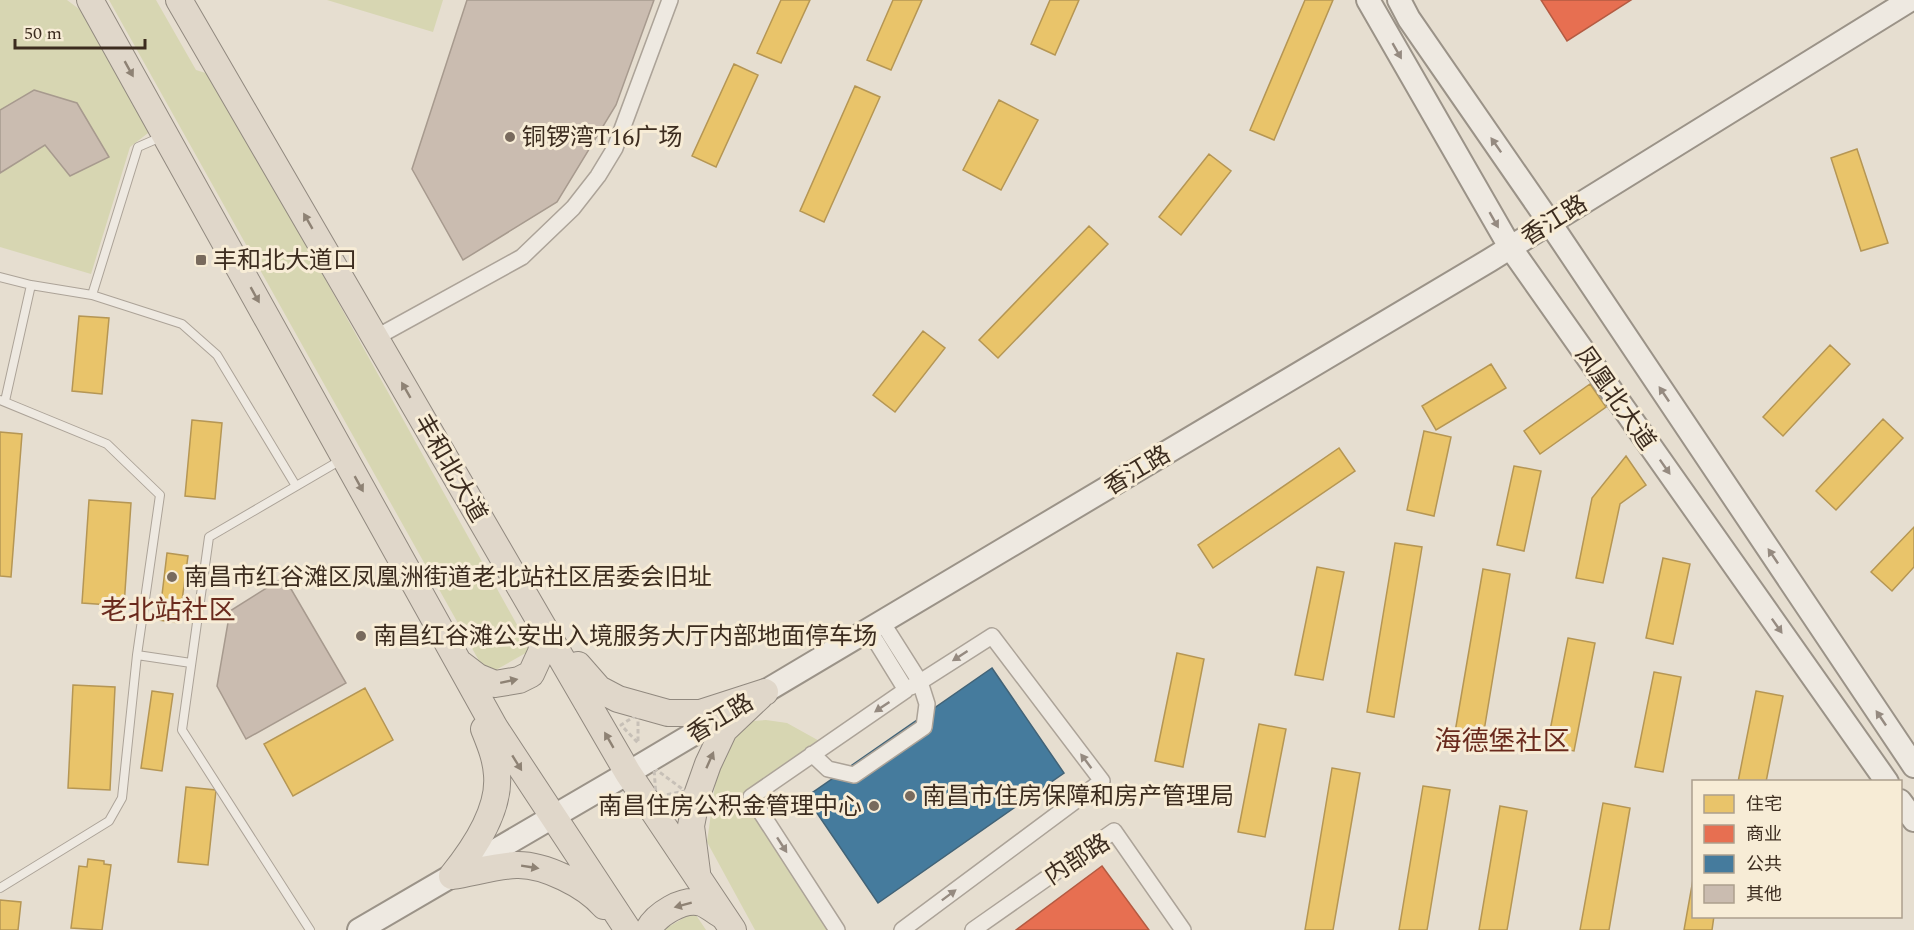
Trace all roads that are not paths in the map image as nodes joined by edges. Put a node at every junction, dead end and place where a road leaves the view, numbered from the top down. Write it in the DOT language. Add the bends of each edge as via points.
graph roads {
  1 [pos="179,0"];
  2 [pos="188,0"];
  3 [pos="670,0"];
  4 [pos="1368,0"];
  5 [pos="1399,0"];
  6 [pos="1910,0"];
  7 [pos="90,2"];
  8 [pos="205,44"];
  9 [pos="166,135"];
  10 [pos="1550,223"];
  11 [pos="1510,248"];
  12 [pos="0,277"];
  13 [pos="31,285"];
  14 [pos="92,295"];
  15 [pos="375,338"];
  16 [pos="3,401"];
  17 [pos="345,457"];
  18 [pos="296,486"];
  19 [pos="538,619"];
  20 [pos="875,626"];
  21 [pos="137,655"];
  22 [pos="458,662"];
  23 [pos="191,663"];
  24 [pos="920,682"];
  25 [pos="906,690"];
  26 [pos="765,692"];
  27 [pos="812,754"];
  28 [pos="1914,766"];
  29 [pos="628,773"];
  30 [pos="1886,780"];
  31 [pos="1902,804"];
  32 [pos="552,818"];
  33 [pos="1914,820"];
  34 [pos="452,876"];
  35 [pos="698,878"];
  36 [pos="0,888"];
  37 [pos="728,923"];
  38 [pos="310,930"];
  39 [pos="359,930"];
  40 [pos="626,930"];
  41 [pos="648,930"];
  42 [pos="837,930"];
  43 [pos="902,930"];
  44 [pos="973,930"];
  45 [pos="1183,930"];
  1 -- 8 [label="highway, 丰和北大道"];
  2 -- 8 [label="highway"];
  3 -- 15 [label="street" via="615,148 573,208 522,256"];
  4 -- 11 [label="main road, 凤凰北大道, one-way"];
  10 -- 5 [label="main road, 凤凰北大道, one-way"];
  6 -- 10 [label="main road, 香江路"];
  7 -- 9 [label="highway, one-way"];
  15 -- 8 [label="highway, 丰和北大道, one-way"];
  9 -- 14 [label="lane" via="138,147"];
  9 -- 17 [label="highway, one-way"];
  10 -- 11 [label="main road, 香江路"];
  28 -- 10 [label="main road, 凤凰北大道, one-way"];
  11 -- 20 [label="main road, 香江路"];
  11 -- 30 [label="main road, 凤凰北大道, one-way"];
  12 -- 13 [label="lane"];
  13 -- 14 [label="lane"];
  13 -- 16 [label="lane"];
  14 -- 18 [label="lane" via="182,324 217,355"];
  19 -- 15 [label="highway, 丰和北大道, one-way"];
  16 -- 21 [label="lane" via="107,444 160,495"];
  17 -- 18 [label="lane"];
  17 -- 22 [label="highway, one-way"];
  18 -- 23 [label="lane" via="209,537"];
  22 -- 19 [label="highway, one-way" via="495,684 531,674 542,650"];
  19 -- 26 [label="highway" via="599,689 618,699 668,713 700,713"];
  29 -- 19 [label="highway, 丰和北大道, one-way"];
  20 -- 24 [label="street"];
  20 -- 25 [label="street"];
  20 -- 26 [label="main road, 香江路"];
  21 -- 23 [label="lane"];
  21 -- 36 [label="lane" via="122,798 109,821"];
  22 -- 32 [label="highway, one-way"];
  22 -- 34 [label="highway" via="495,756 498,777 482,832"];
  23 -- 38 [label="lane" via="182,730"];
  24 -- 25 [label="street"];
  24 -- 27 [label="street" via="927,704 924,727 854,775 828,769"];
  43 -- 24 [label="street, one-way" via="1102,781 992,636"];
  25 -- 27 [label="street, one-way"];
  26 -- 29 [label="main road, 香江路"];
  35 -- 26 [label="highway, one-way" via="691,826 708,764 724,730"];
  27 -- 42 [label="street, one-way" via="751,797"];
  29 -- 32 [label="main road, 香江路"];
  29 -- 35 [label="highway, 丰和北大道"];
  31 -- 33 [label="main road"];
  32 -- 34 [label="main road, 香江路"];
  32 -- 40 [label="highway"];
  34 -- 39 [label="main road, 香江路"];
  34 -- 40 [label="highway, one-way" via="517,865 544,869 597,898"];
  35 -- 37 [label="highway, 丰和北大道"];
  37 -- 41 [label="highway, one-way" via="700,902 685,903 669,910"];
  44 -- 45 [label="street, 内部路" via="1114,831"];
}
